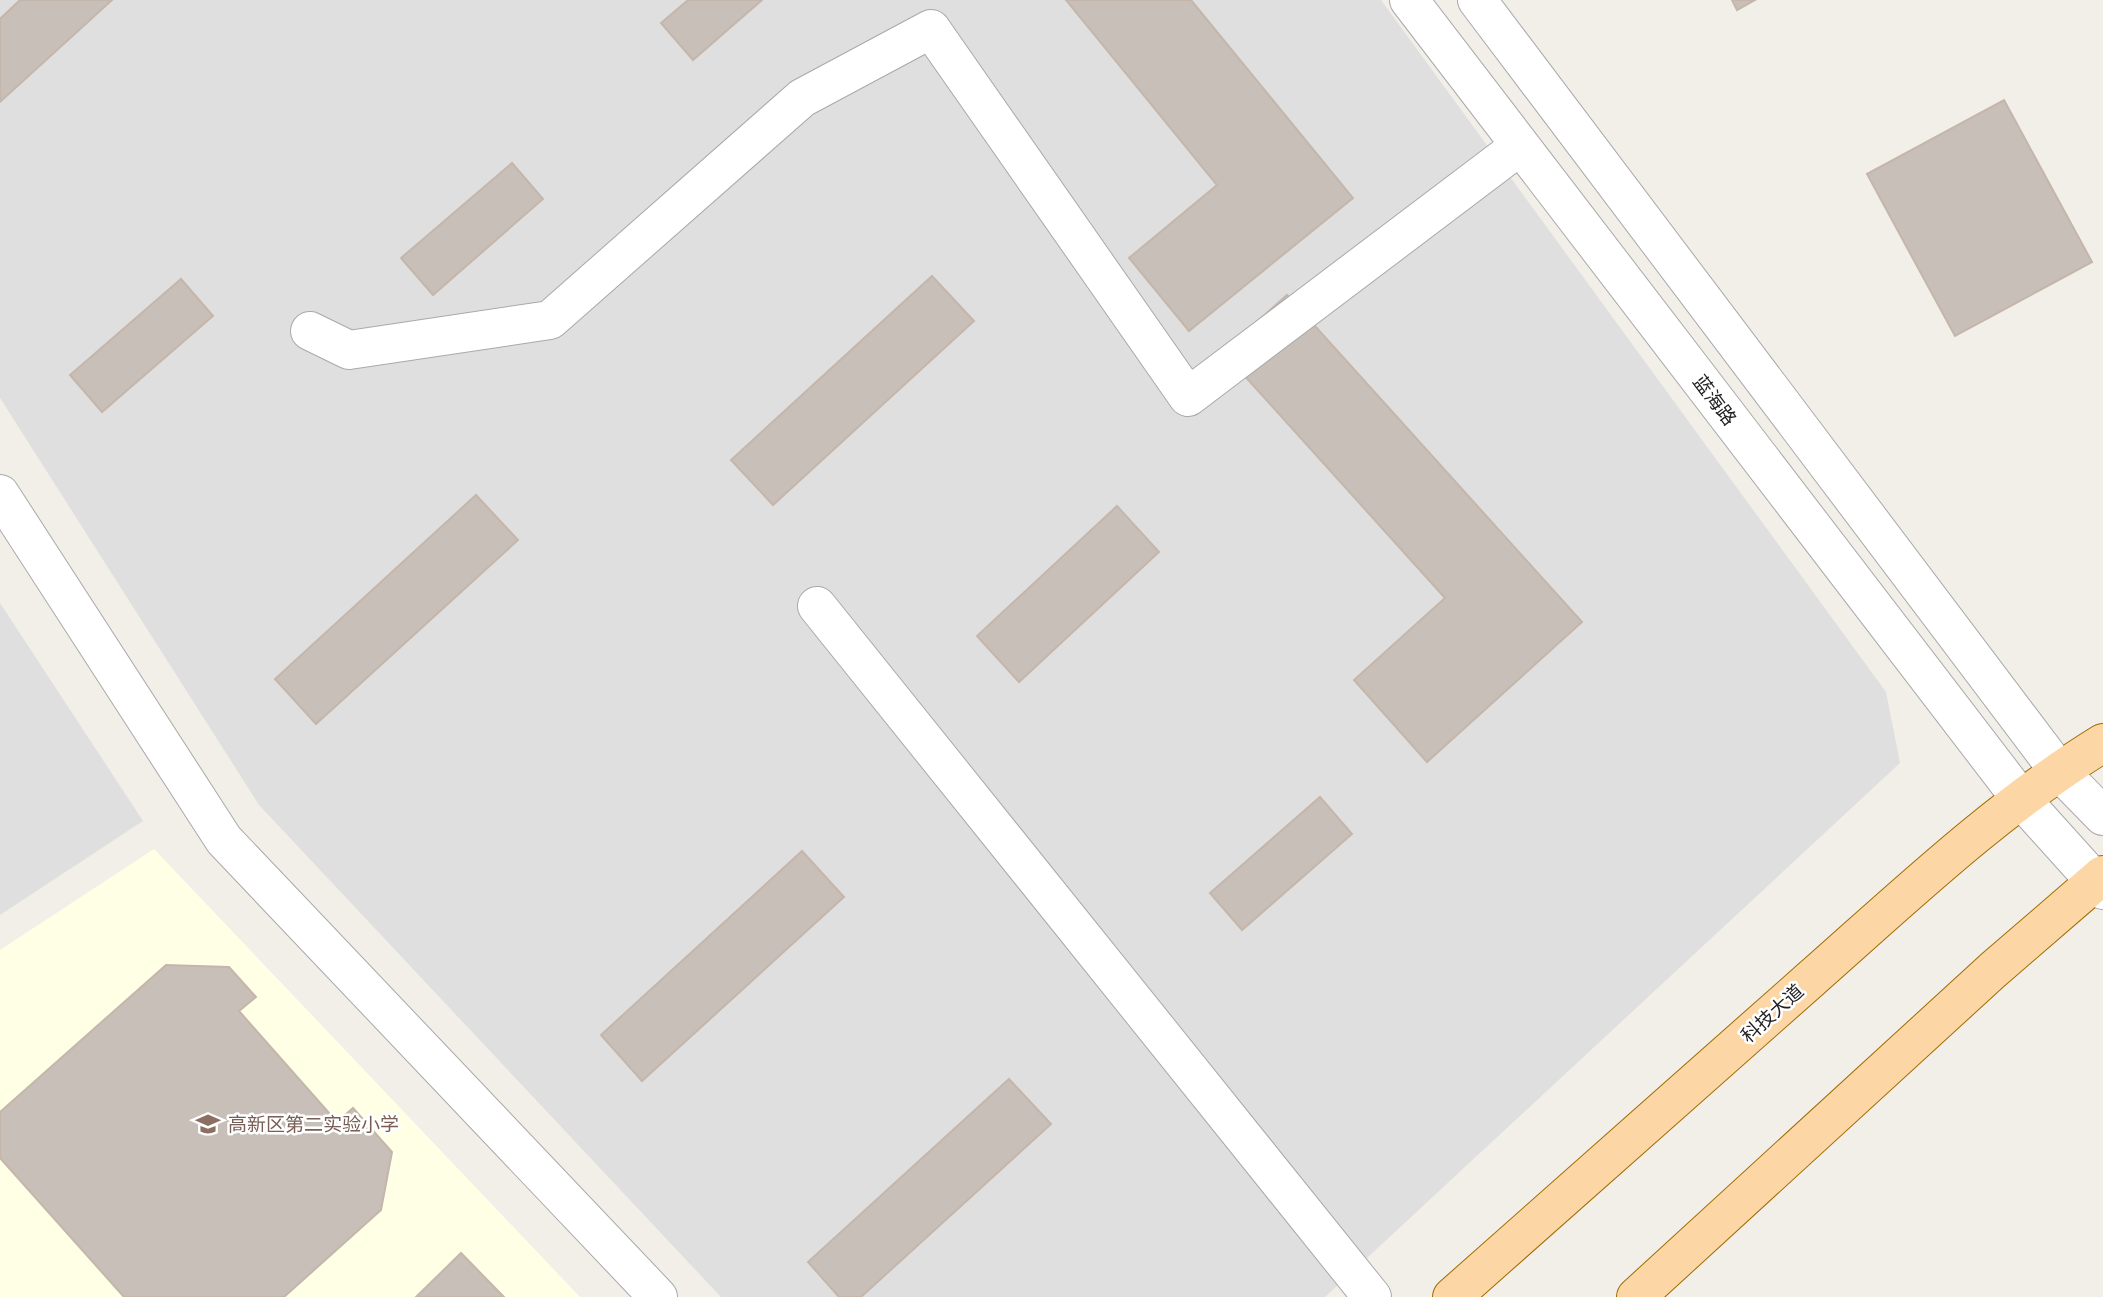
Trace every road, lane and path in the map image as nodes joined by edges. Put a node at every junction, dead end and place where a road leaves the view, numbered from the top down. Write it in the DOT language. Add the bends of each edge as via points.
graph roads {
  1 [pos="1409,0"];
  2 [pos="1477,0"];
  3 [pos="1520,146"];
  4 [pos="310,331"];
  5 [pos="0,494"];
  6 [pos="817,606"];
  7 [pos="2103,743"];
  8 [pos="2058,770"];
  9 [pos="2021,799"];
  10 [pos="2103,816"];
  11 [pos="2101,882"];
  12 [pos="659,1297"];
  13 [pos="1372,1297"];
  14 [pos="1451,1297"];
  15 [pos="1636,1297"];
  1 -- 3 [label="street, 蓝海路"];
  2 -- 8 [label="street"];
  3 -- 4 [label="street" via="1188,397 931,29 802,98 551,320 349,350"];
  3 -- 9 [label="street, 蓝海路"];
  5 -- 12 [label="street" via="224,840"];
  6 -- 13 [label="street"];
  7 -- 8 [label="main road, 科技大道"];
  8 -- 9 [label="main road, 科技大道"];
  8 -- 10 [label="street"];
  9 -- 11 [label="street, 蓝海路"];
  9 -- 14 [label="main road, 科技大道"];
  11 -- 15 [label="main road" via="1983,979"];
}
